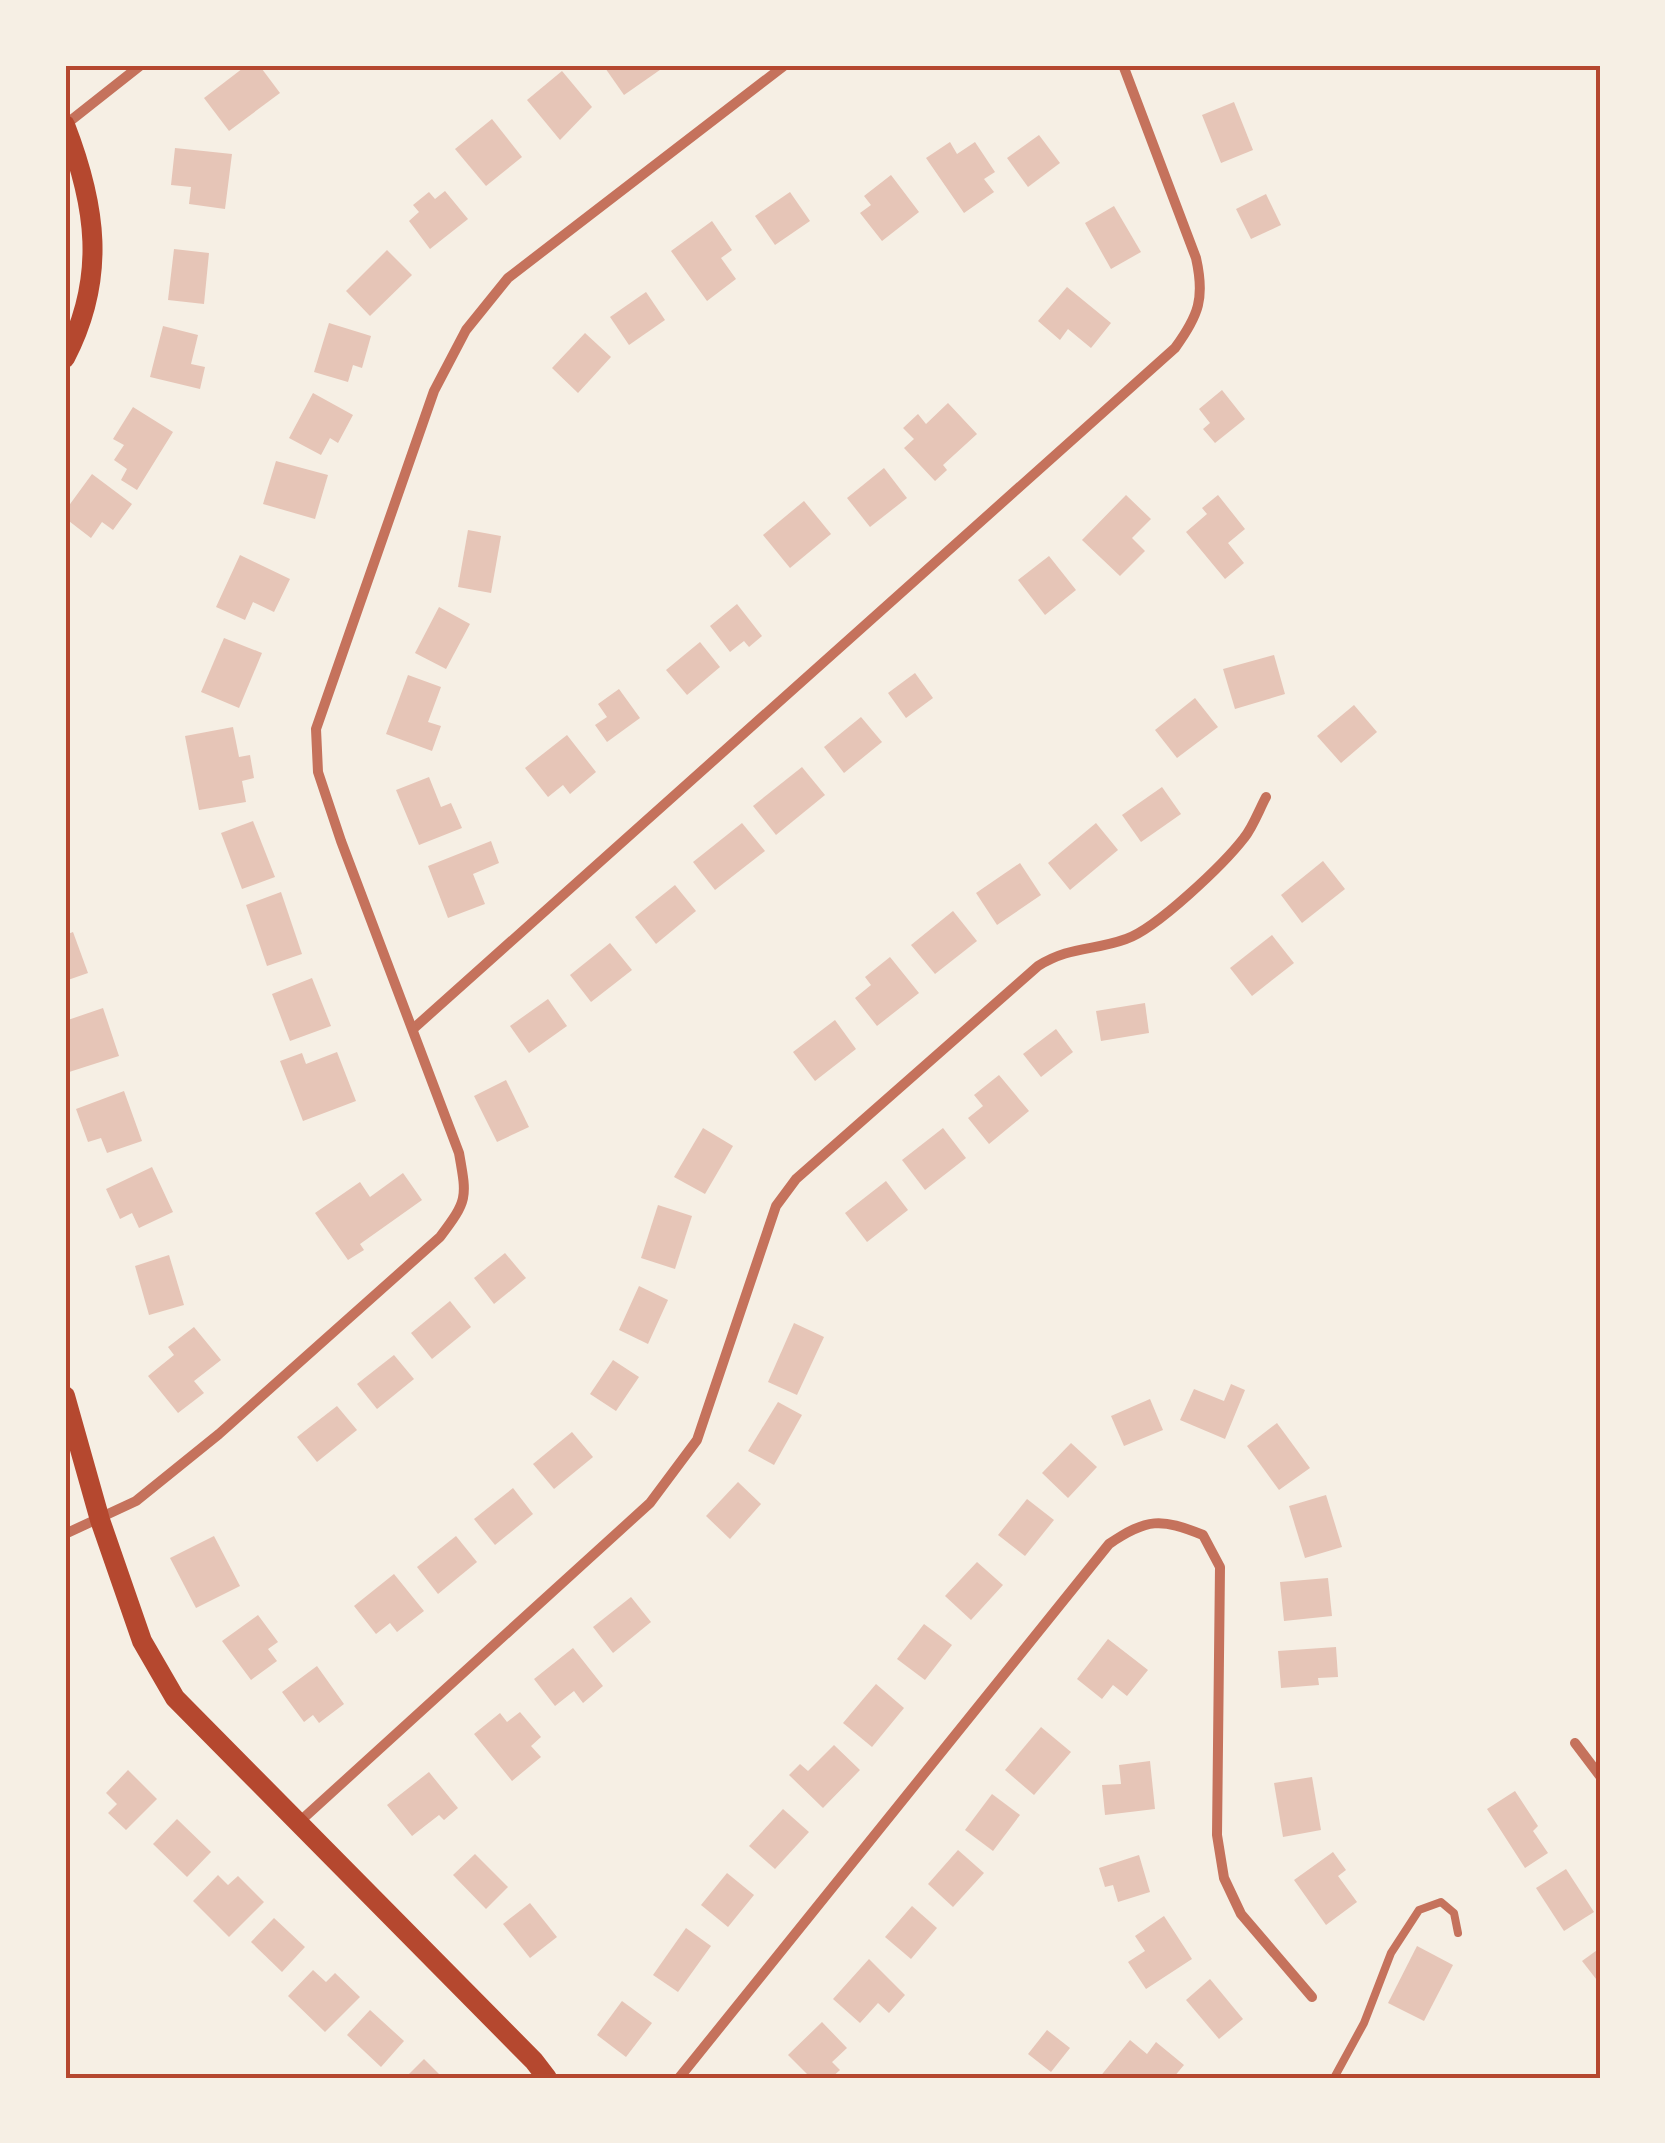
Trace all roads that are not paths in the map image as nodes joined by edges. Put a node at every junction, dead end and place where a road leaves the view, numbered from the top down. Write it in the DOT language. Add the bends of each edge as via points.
graph roads {
  1 [pos="141,65"];
  2 [pos="785,65"];
  3 [pos="1123,65"];
  4 [pos="65,125"];
  5 [pos="65,358"];
  6 [pos="1266,797"];
  7 [pos="413,1029"];
  8 [pos="65,1396"];
  9 [pos="100,1520"];
  10 [pos="65,1534"];
  11 [pos="1575,1744"];
  12 [pos="1600,1776"];
  13 [pos="296,1824"];
  14 [pos="1458,1933"];
  15 [pos="1312,1997"];
  16 [pos="547,2078"];
  17 [pos="679,2078"];
  18 [pos="1334,2078"];
  1 -- 4 [label="street"];
  2 -- 7 [label="street" via="508,278 466,330 434,392 316,729 318,772"];
  3 -- 7 [label="street" via="1196,258 1202,284 1190,328"];
  4 -- 5 [label="main road" via="84,175 94,230 90,284"];
  6 -- 13 [label="street" via="1245,837 1157,923 1131,938 1060,952 1038,966 796,1179 776,1206 698,1440 668,1481"];
  7 -- 9 [label="street" via="459,1153 463,1207 440,1237 219,1434 136,1501"];
  8 -- 9 [label="main road"];
  9 -- 10 [label="street"];
  9 -- 13 [label="main road" via="142,1641 175,1698"];
  11 -- 12 [label="street"];
  13 -- 16 [label="main road"];
  14 -- 18 [label="lane" via="1454,1913 1441,1902 1420,1910 1391,1953"];
  15 -- 17 [label="street" via="1241,1914 1224,1878 1217,1836 1220,1567 1203,1535 1172,1523 1136,1526 1109,1544"];
}
